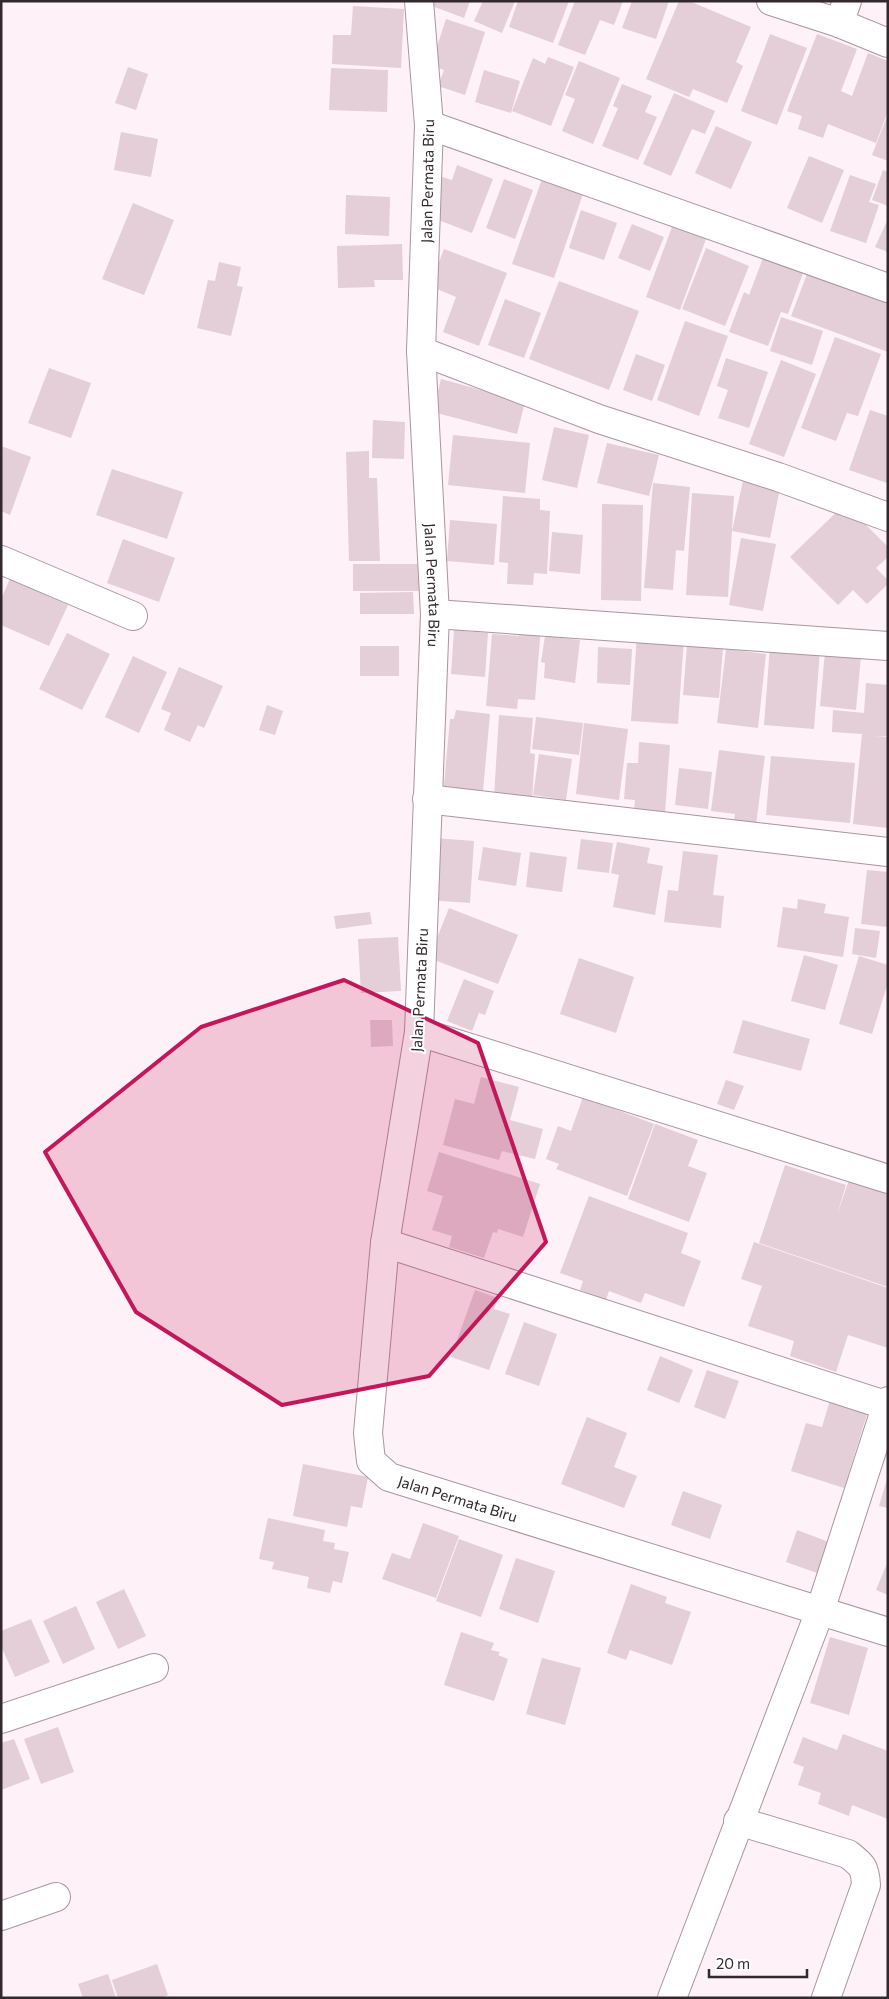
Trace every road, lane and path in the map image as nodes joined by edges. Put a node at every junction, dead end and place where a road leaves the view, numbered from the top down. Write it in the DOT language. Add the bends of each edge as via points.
graph roads {
  1 [pos="419,1"];
  2 [pos="770,1"];
  3 [pos="843,12"];
  4 [pos="888,44"];
  5 [pos="429,125"];
  6 [pos="888,288"];
  7 [pos="421,352"];
  8 [pos="888,518"];
  9 [pos="1,560"];
  10 [pos="435,614"];
  11 [pos="133,616"];
  12 [pos="888,646"];
  13 [pos="427,799"];
  14 [pos="888,852"];
  15 [pos="419,1032"];
  16 [pos="888,1179"];
  17 [pos="385,1243"];
  18 [pos="887,1404"];
  19 [pos="820,1611"];
  20 [pos="888,1632"];
  21 [pos="154,1668"];
  22 [pos="1,1719"];
  23 [pos="738,1821"];
  24 [pos="56,1898"];
  25 [pos="1,1916"];
  26 [pos="672,1998"];
  27 [pos="826,1998"];
  1 -- 5 [label="street, Jalan Permata Biru"];
  2 -- 3 [label="street"];
  3 -- 4 [label="street"];
  5 -- 6 [label="street"];
  5 -- 7 [label="street, Jalan Permata Biru"];
  7 -- 8 [label="street" via="599,419 778,477"];
  7 -- 10 [label="street, Jalan Permata Biru"];
  9 -- 11 [label="street"];
  10 -- 12 [label="street"];
  10 -- 13 [label="street, Jalan Permata Biru"];
  13 -- 14 [label="street"];
  13 -- 15 [label="street, Jalan Permata Biru"];
  15 -- 16 [label="street"];
  15 -- 17 [label="street, Jalan Permata Biru"];
  17 -- 18 [label="street"];
  17 -- 19 [label="street, Jalan Permata Biru" via="368,1434 371,1461 389,1477"];
  18 -- 19 [label="street"];
  19 -- 20 [label="street, Jalan Permata Biru"];
  19 -- 23 [label="street"];
  21 -- 22 [label="street"];
  23 -- 26 [label="street"];
  23 -- 27 [label="street" via="848,1854 862,1865 866,1873 866,1885"];
  24 -- 25 [label="street"];
}
